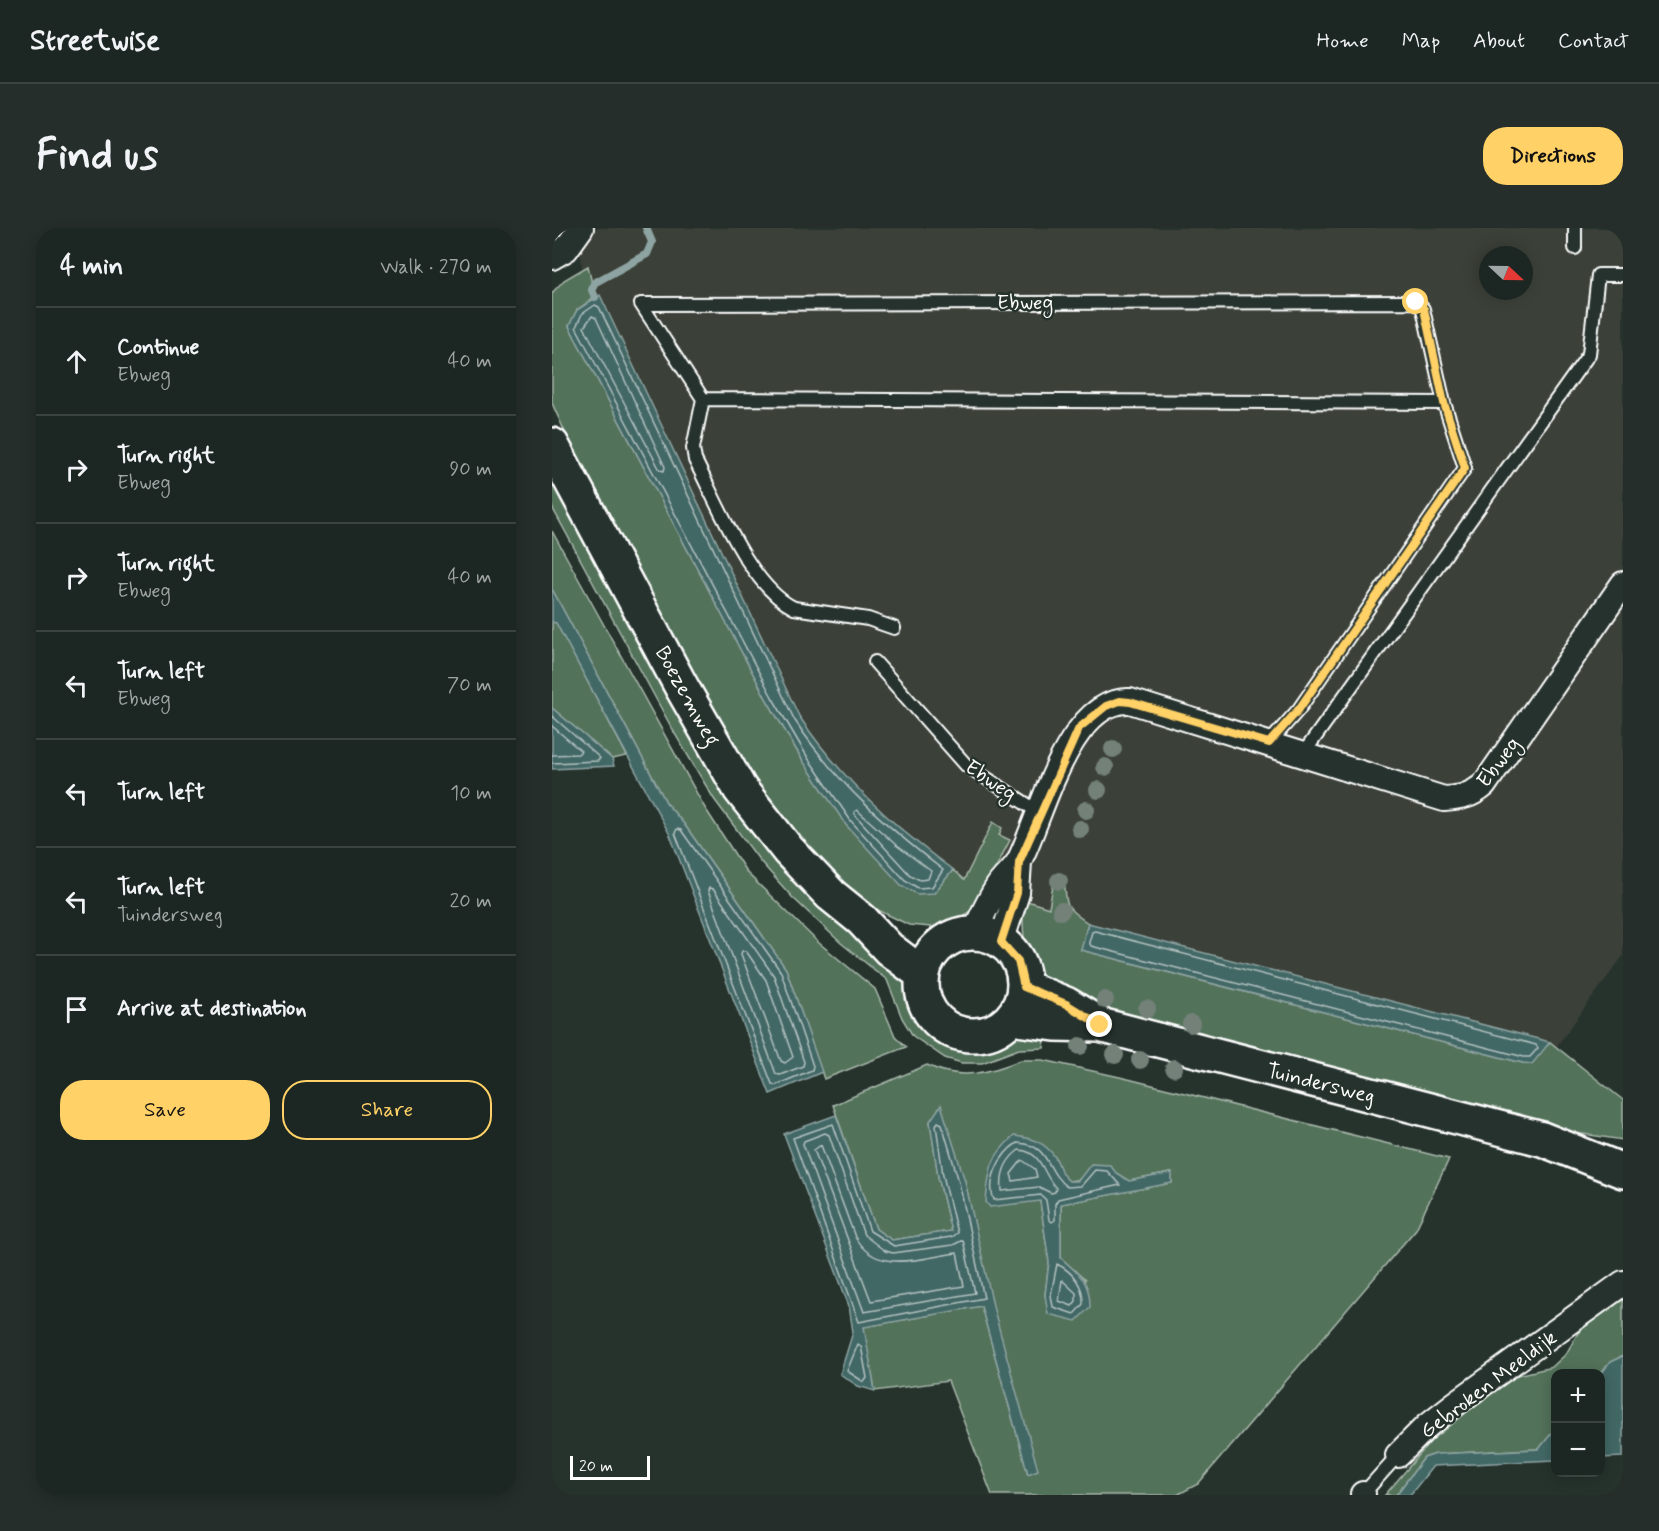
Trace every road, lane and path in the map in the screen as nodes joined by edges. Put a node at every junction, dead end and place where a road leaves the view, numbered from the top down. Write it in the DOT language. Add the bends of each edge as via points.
graph roads {
  1 [pos="581,228"];
  2 [pos="1575,228"];
  3 [pos="1575,248"];
  4 [pos="552,257"];
  5 [pos="1623,275"];
  6 [pos="703,399"];
  7 [pos="1444,403"];
  8 [pos="552,445"];
  9 [pos="1623,584"];
  10 [pos="894,628"];
  11 [pos="876,662"];
  12 [pos="1269,743"];
  13 [pos="1303,754"];
  14 [pos="1040,813"];
  15 [pos="987,937"];
  16 [pos="930,961"];
  17 [pos="1024,987"];
  18 [pos="1011,1018"];
  19 [pos="1100,1025"];
  20 [pos="1542,1139"];
  21 [pos="1623,1146"];
  22 [pos="1623,1171"];
  23 [pos="1623,1283"];
  24 [pos="1398,1455"];
  25 [pos="1363,1495"];
  1 -- 4 [label="street" via="566,249"];
  2 -- 3 [label="lane"];
  5 -- 13 [label="lane" via="1598,275 1589,354"];
  6 -- 7 [label="lane"];
  6 -- 7 [label="lane, Ebweg" via="641,304 1416,302 1424,309"];
  6 -- 10 [label="lane" via="693,448 695,460 748,564 785,604 794,608 868,619"];
  7 -- 12 [label="lane, Ebweg" via="1465,468 1299,709"];
  8 -- 16 [label="main road, Boezemweg" via="740,789 788,850 889,949"];
  9 -- 13 [label="street, Ebweg" via="1484,785 1472,795 1444,799"];
  11 -- 14 [label="lane, Ebweg" via="966,765"];
  12 -- 13 [label="street, Ebweg"];
  12 -- 14 [label="street, Ebweg" via="1120,701 1095,713 1079,728"];
  14 -- 15 [label="street, Ebweg" via="1019,862 1017,893"];
  15 -- 16 [label="main road" via="955,937"];
  15 -- 17 [label="main road" via="1018,961"];
  16 -- 18 [label="main road" via="922,989 926,1003 933,1016 953,1031 986,1033"];
  17 -- 18 [label="main road"];
  17 -- 19 [label="main road, Tuindersweg" via="1066,1004"];
  18 -- 19 [label="main road, Tuindersweg"];
  19 -- 20 [label="main road, Tuindersweg"];
  20 -- 21 [label="main road, Tuindersweg"];
  20 -- 22 [label="main road, Tuindersweg"];
  23 -- 24 [label="street, Gebroken Meeldijk" via="1455,1404"];
  24 -- 25 [label="lane, Gebroken Meeldijk"];
}
